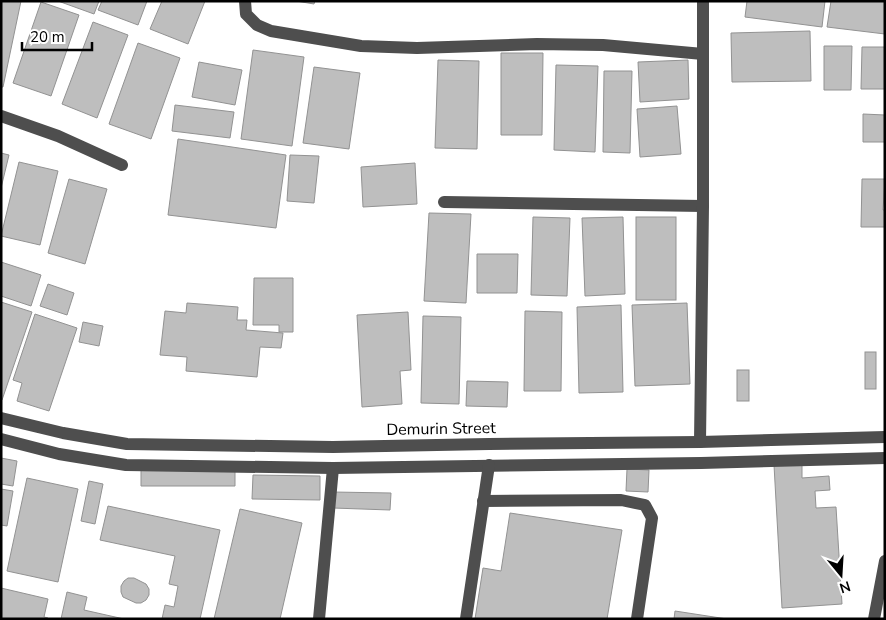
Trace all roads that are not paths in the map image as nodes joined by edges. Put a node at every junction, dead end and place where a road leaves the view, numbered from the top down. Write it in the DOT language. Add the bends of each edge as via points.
graph roads {
  1 [pos="245,1"];
  2 [pos="703,1"];
  3 [pos="703,54"];
  4 [pos="1,116"];
  5 [pos="122,165"];
  6 [pos="444,202"];
  7 [pos="703,206"];
  8 [pos="1,418"];
  9 [pos="885,437"];
  10 [pos="1,439"];
  11 [pos="700,442"];
  12 [pos="885,458"];
  13 [pos="488,465"];
  14 [pos="333,468"];
  15 [pos="483,501"];
  16 [pos="885,561"];
  17 [pos="319,619"];
  18 [pos="466,619"];
  19 [pos="637,619"];
  20 [pos="874,619"];
  1 -- 3 [label="street" via="246,14 257,25 271,31 361,46 602,45"];
  2 -- 3 [label="street"];
  3 -- 7 [label="street"];
  4 -- 5 [label="street" via="58,136"];
  6 -- 7 [label="street"];
  7 -- 11 [label="street"];
  8 -- 11 [label="street, Demurin Street" via="127,444 333,447"];
  9 -- 11 [label="street, Demurin Street"];
  10 -- 14 [label="street" via="59,454 126,465"];
  12 -- 13 [label="street"];
  13 -- 14 [label="street"];
  13 -- 15 [label="street"];
  14 -- 17 [label="street"];
  15 -- 18 [label="street"];
  15 -- 19 [label="street" via="621,500 645,505 652,518"];
  16 -- 20 [label="street"];
}
